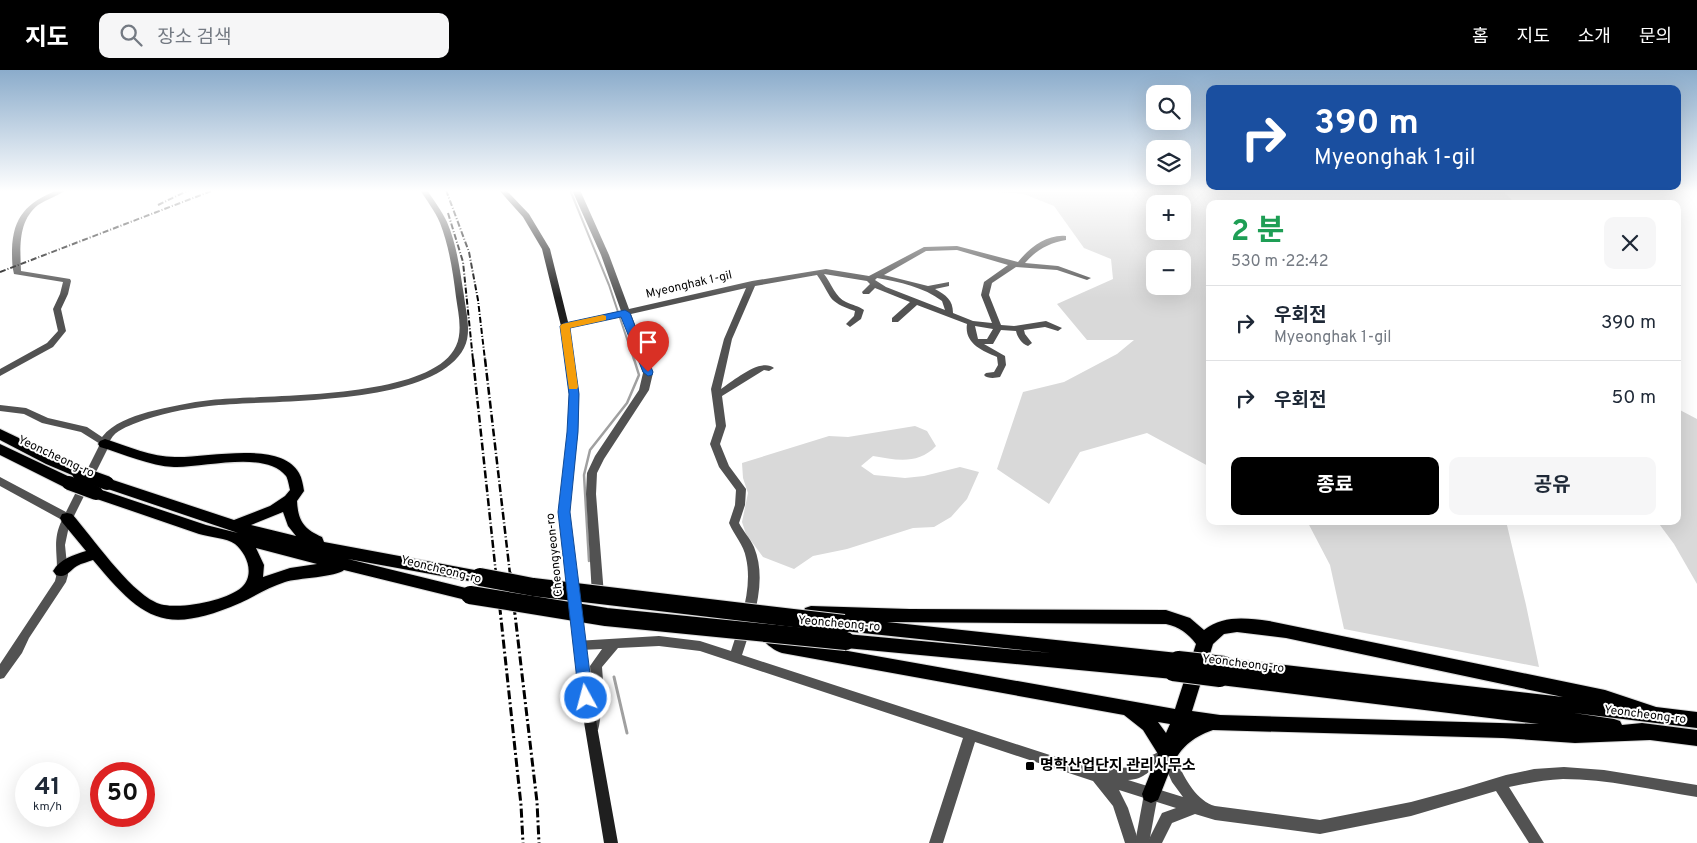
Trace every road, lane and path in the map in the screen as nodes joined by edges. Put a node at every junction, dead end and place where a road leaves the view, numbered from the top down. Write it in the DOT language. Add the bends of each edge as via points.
graph roads {
  1 [pos="18,226"];
  2 [pos="444,226"];
  3 [pos="532,226"];
  4 [pos="592,226"];
  5 [pos="1063,238"];
  6 [pos="1017,264"];
  7 [pos="819,272"];
  8 [pos="1087,278"];
  9 [pos="873,279"];
  10 [pos="752,282"];
  11 [pos="946,284"];
  12 [pos="926,288"];
  13 [pos="866,292"];
  14 [pos="917,302"];
  15 [pos="624,313"];
  16 [pos="949,314"];
  17 [pos="895,320"];
  18 [pos="971,323"];
  19 [pos="850,324"];
  20 [pos="565,326"];
  21 [pos="998,327"];
  22 [pos="1058,328"];
  23 [pos="1020,329"];
  24 [pos="975,341"];
  25 [pos="1028,343"];
  26 [pos="769,368"];
  27 [pos="0,373"];
  28 [pos="989,374"];
  29 [pos="717,394"];
  30 [pos="0,408"];
  31 [pos="0,434"];
  32 [pos="105,444"];
  33 [pos="0,449"];
  34 [pos="74,478"];
  35 [pos="0,481"];
  36 [pos="290,500"];
  37 [pos="67,518"];
  38 [pos="236,533"];
  39 [pos="97,553"];
  40 [pos="348,553"];
  41 [pos="357,567"];
  42 [pos="61,571"];
  43 [pos="247,592"];
  44 [pos="598,595"];
  45 [pos="844,634"];
  46 [pos="616,643"];
  47 [pos="1205,643"];
  48 [pos="580,645"];
  49 [pos="735,656"];
  50 [pos="1222,671"];
  51 [pos="0,674"];
  52 [pos="1124,707"];
  53 [pos="1650,713"];
  54 [pos="1181,718"];
  55 [pos="1697,720"];
  56 [pos="1215,722"];
  57 [pos="1650,732"];
  58 [pos="592,734"];
  59 [pos="971,735"];
  60 [pos="1697,738"];
  61 [pos="1167,754"];
  62 [pos="1092,775"];
  63 [pos="1499,783"];
  64 [pos="1697,791"];
  65 [pos="1151,794"];
  66 [pos="1200,808"];
  67 [pos="611,843"];
  68 [pos="936,843"];
  69 [pos="1132,843"];
  70 [pos="1142,843"];
  71 [pos="1154,843"];
  72 [pos="1537,843"];
  1 -- 27 [label="street" via="16,272 67,281 57,309 62,332 50,345"];
  2 -- 32 [label="street" via="449,238 463,330 460,348 443,366 415,380 380,389 200,404 120,426 107,437"];
  3 -- 20 [label="main road, Cheongyeon-ro" via="546,249"];
  4 -- 15 [label="street"];
  5 -- 6 [label="street" via="1051,240 1030,251"];
  6 -- 8 [label="street" via="1058,268"];
  6 -- 9 [label="street" via="956,248 924,249"];
  6 -- 21 [label="street" via="988,282 985,295"];
  7 -- 9 [label="street, Myeonghak 1-gil"];
  7 -- 10 [label="street, Myeonghak 1-gil"];
  7 -- 19 [label="street" via="834,298 860,310"];
  9 -- 12 [label="street, Myeonghak 1-gil"];
  9 -- 13 [label="street"];
  9 -- 14 [label="street, Myeonghak 1-gil"];
  10 -- 15 [label="street, Myeonghak 1-gil"];
  10 -- 29 [label="street" via="728,339"];
  11 -- 12 [label="street, Myeonghak 1-gil"];
  12 -- 16 [label="street, Myeonghak 1-gil" via="945,299"];
  14 -- 16 [label="street, Myeonghak 1-gil"];
  14 -- 17 [label="street"];
  15 -- 20 [label="street, Myeonghak 1-gil"];
  15 -- 44 [label="street" via="648,372 644,390 592,473"];
  16 -- 18 [label="street, Myeonghak 1-gil"];
  18 -- 21 [label="street, Myeonghak 1-gil"];
  18 -- 24 [label="street" via="969,331"];
  20 -- 48 [label="main road, Cheongyeon-ro" via="574,394 564,512"];
  21 -- 23 [label="street, Myeonghak 1-gil"];
  21 -- 24 [label="street" via="990,342"];
  22 -- 23 [label="street, Myeonghak 1-gil" via="1040,324"];
  23 -- 25 [label="street"];
  24 -- 28 [label="street" via="987,351 1001,356 1002,364 997,375"];
  26 -- 29 [label="street" via="762,367"];
  29 -- 49 [label="street" via="721,426 714,444 724,467 741,489 734,523 748,546 754,584 750,609"];
  30 -- 32 [label="street" via="26,411 45,421 84,429"];
  31 -- 34 [label="highway, Yeoncheong-ro" via="51,461"];
  32 -- 36 [label="highway" via="174,462 258,457 276,462 293,474 297,491"];
  32 -- 37 [label="street"];
  33 -- 34 [label="highway, Yeoncheong-ro"];
  34 -- 38 [label="highway, Yeoncheong-ro, bridge" via="102,488 145,512"];
  35 -- 37 [label="street"];
  36 -- 38 [label="highway"];
  36 -- 40 [label="highway" via="290,514 295,527 304,536"];
  37 -- 39 [label="highway"];
  37 -- 42 [label="street" via="60,545"];
  38 -- 40 [label="highway, Yeoncheong-ro" via="267,535"];
  38 -- 41 [label="highway, Yeoncheong-ro"];
  38 -- 43 [label="highway" via="252,553 258,568"];
  39 -- 42 [label="highway" via="73,561"];
  39 -- 43 [label="highway" via="150,608 177,613 201,610"];
  40 -- 44 [label="highway, Yeoncheong-ro, bridge" via="533,587"];
  41 -- 43 [label="highway" via="303,570"];
  41 -- 45 [label="highway, Yeoncheong-ro, bridge" via="470,595 606,617 766,634 782,646"];
  42 -- 51 [label="street" via="56,590"];
  44 -- 45 [label="highway, Yeoncheong-ro, bridge" via="788,618 801,612"];
  45 -- 47 [label="highway" via="1166,617 1190,625"];
  45 -- 50 [label="highway, Yeoncheong-ro, bridge"];
  45 -- 52 [label="highway"];
  46 -- 48 [label="street"];
  46 -- 49 [label="street" via="659,641 700,646"];
  46 -- 58 [label="street" via="596,666 598,694"];
  47 -- 53 [label="highway" via="1212,633 1225,627 1247,625 1586,694"];
  47 -- 54 [label="highway"];
  48 -- 58 [label="main road, Cheongyeon-ro"];
  49 -- 59 [label="street"];
  50 -- 53 [label="highway, Yeoncheong-ro"];
  50 -- 57 [label="highway, Yeoncheong-ro"];
  52 -- 54 [label="highway"];
  52 -- 61 [label="highway" via="1143,717 1156,730"];
  53 -- 55 [label="highway, Yeoncheong-ro"];
  54 -- 56 [label="highway"];
  54 -- 61 [label="highway"];
  56 -- 57 [label="highway" via="1574,735"];
  56 -- 61 [label="highway" via="1183,734"];
  57 -- 60 [label="highway, Yeoncheong-ro"];
  58 -- 67 [label="main road, Cheongyeon-ro"];
  59 -- 62 [label="street"];
  59 -- 68 [label="street"];
  61 -- 62 [label="street" via="1138,773"];
  61 -- 65 [label="highway"];
  61 -- 66 [label="street" via="1175,777"];
  62 -- 65 [label="street"];
  62 -- 69 [label="street" via="1112,789 1123,811"];
  63 -- 64 [label="street" via="1564,773"];
  63 -- 66 [label="street" via="1411,808 1320,827"];
  63 -- 72 [label="street"];
  65 -- 66 [label="street"];
  65 -- 70 [label="street"];
  66 -- 71 [label="street" via="1167,818"];
}
